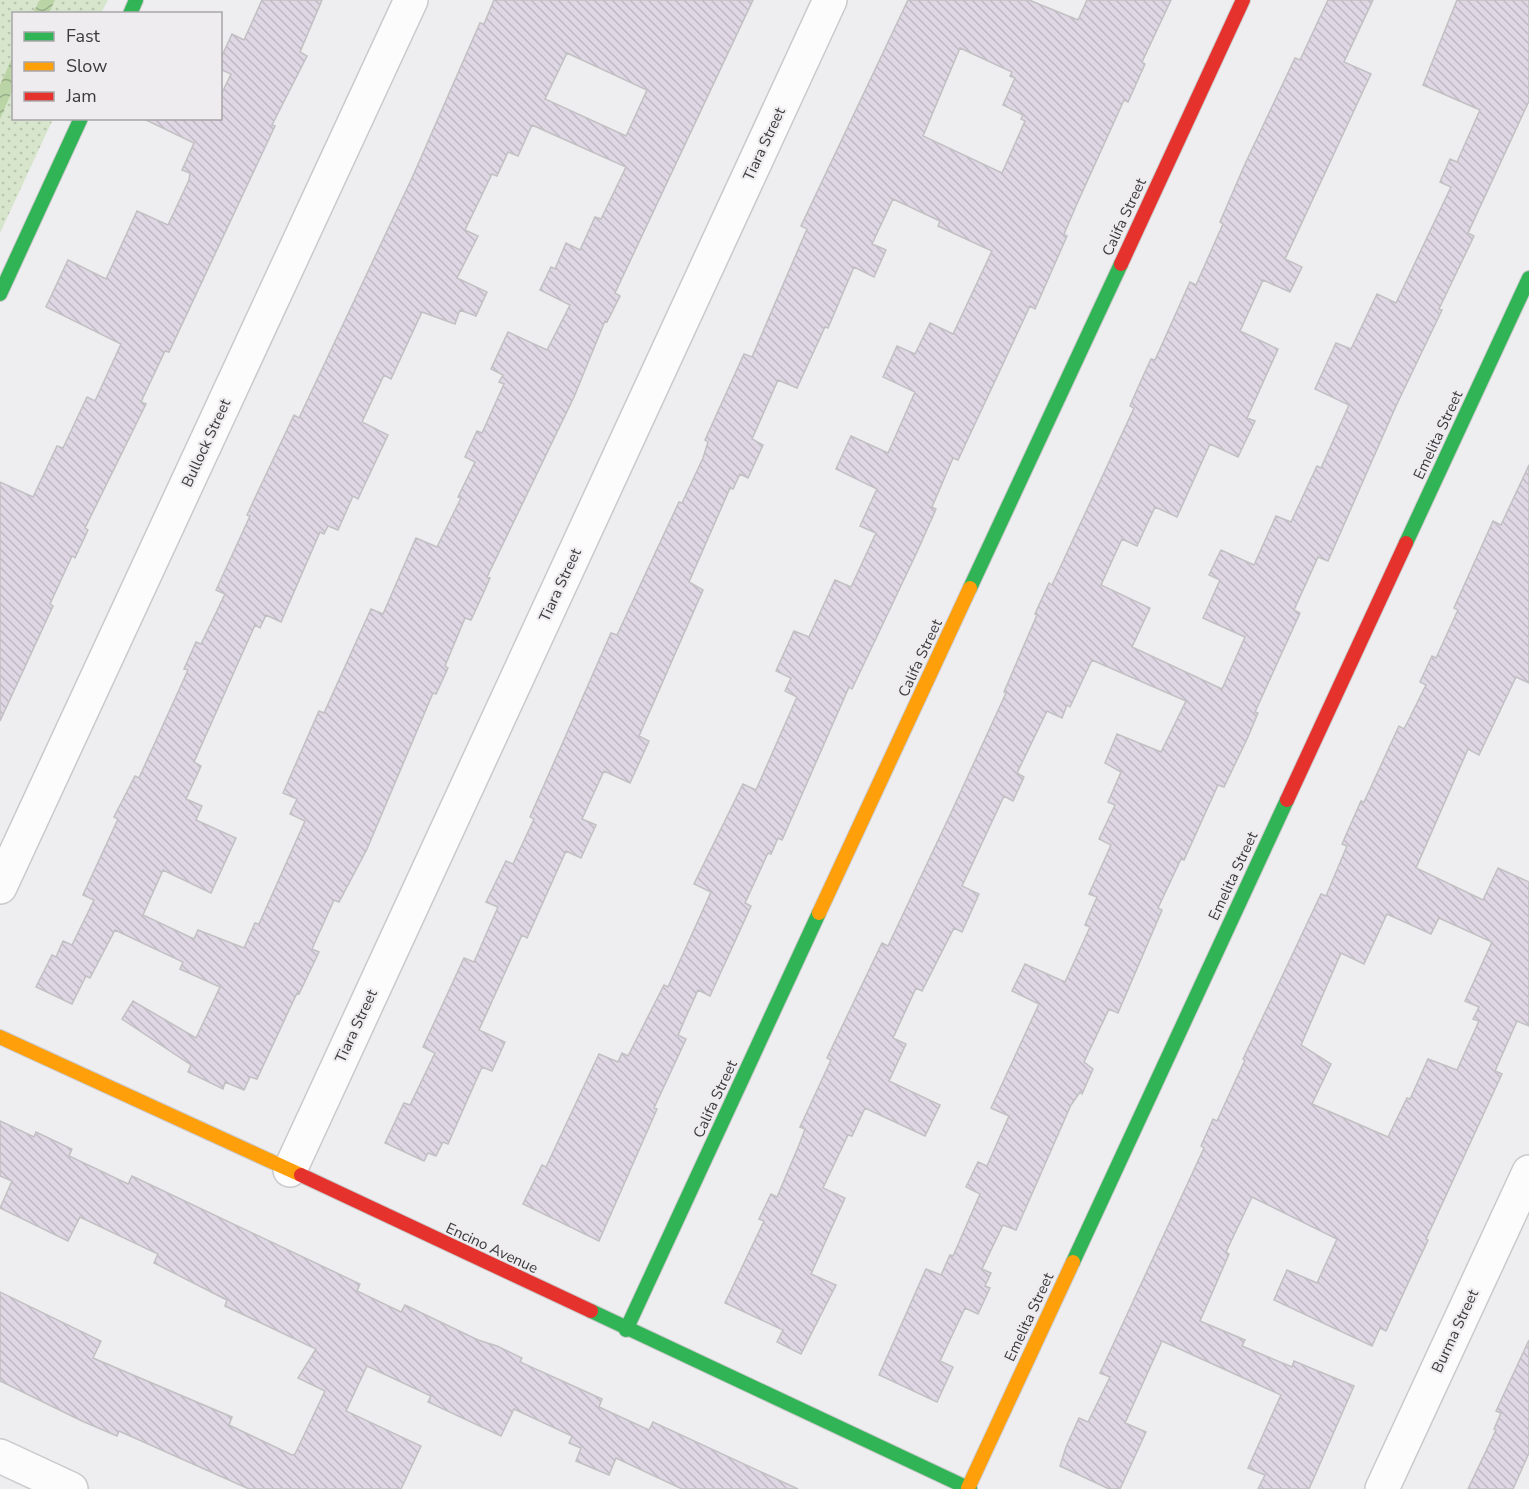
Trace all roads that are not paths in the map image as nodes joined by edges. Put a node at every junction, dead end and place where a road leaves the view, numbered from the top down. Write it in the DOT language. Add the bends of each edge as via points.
graph roads {
  1 [pos="411,0"];
  2 [pos="830,0"];
  3 [pos="1244,0"];
  4 [pos="80,120"];
  5 [pos="1529,278"];
  6 [pos="0,294"];
  7 [pos="0,887"];
  8 [pos="0,1037"];
  9 [pos="290,1170"];
  10 [pos="1529,1172"];
  11 [pos="626,1330"];
  12 [pos="0,1456"];
  13 [pos="70,1489"];
  14 [pos="969,1489"];
  15 [pos="1382,1489"];
  1 -- 7 [label="street, Bullock Street"];
  2 -- 9 [label="street, Tiara Street"];
  3 -- 11 [label="street, Califa Street"];
  4 -- 6 [label="street"];
  5 -- 14 [label="street, Emelita Street"];
  8 -- 9 [label="street, Encino Avenue"];
  9 -- 11 [label="street, Encino Avenue"];
  10 -- 15 [label="street, Burma Street"];
  11 -- 14 [label="street, Encino Avenue"];
  12 -- 13 [label="street"];
}
